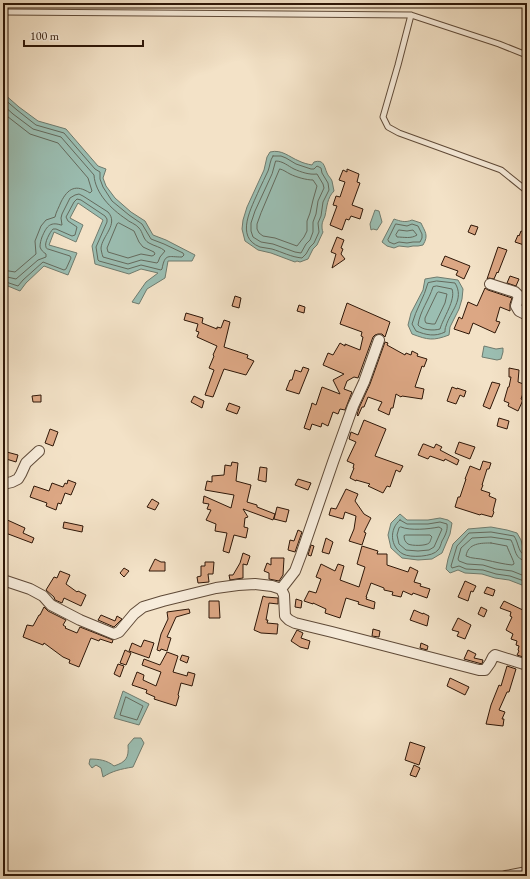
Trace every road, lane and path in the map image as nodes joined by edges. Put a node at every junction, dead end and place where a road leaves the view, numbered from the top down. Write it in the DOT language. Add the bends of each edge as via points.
graph roads {
  1 [pos="3,12"];
  2 [pos="411,15"];
  3 [pos="527,56"];
  4 [pos="527,191"];
  5 [pos="490,284"];
  6 [pos="527,315"];
  7 [pos="379,340"];
  8 [pos="39,451"];
  9 [pos="3,484"];
  10 [pos="3,580"];
  11 [pos="281,589"];
  12 [pos="527,666"];
  13 [pos="527,872"];
  14 [pos="506,876"];
  1 -- 2 [label="lane"];
  2 -- 3 [label="lane"];
  2 -- 4 [label="lane" via="383,117 388,127 501,170"];
  5 -- 6 [label="street" via="515,292 519,296 516,306"];
  7 -- 11 [label="street" via="301,555 294,571"];
  8 -- 9 [label="street" via="26,463 18,479"];
  10 -- 11 [label="street" via="30,589 43,596 51,605 114,634 120,632 143,607 163,601 238,585 272,586"];
  11 -- 12 [label="street" via="284,595 285,616 295,623 479,670 485,670 495,656"];
  13 -- 14 [label="street"];
}
